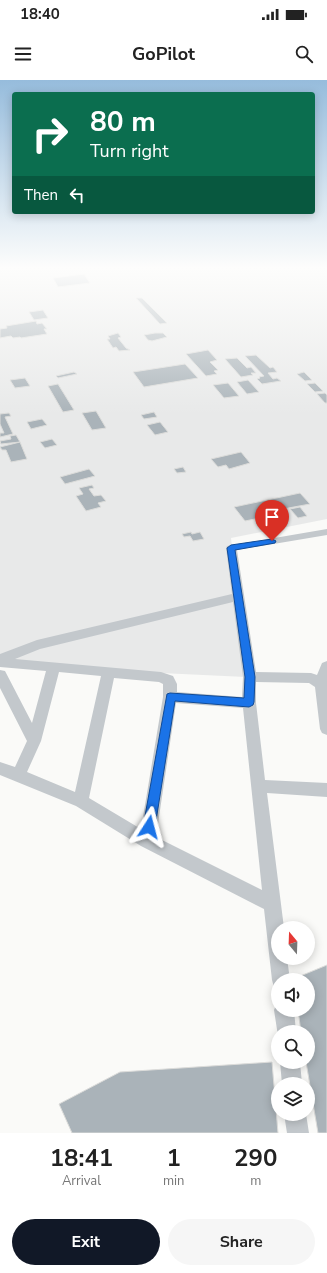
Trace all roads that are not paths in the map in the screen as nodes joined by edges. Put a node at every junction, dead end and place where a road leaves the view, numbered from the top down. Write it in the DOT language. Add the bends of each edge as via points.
graph roads {
  1 [pos="327,532"];
  2 [pos="238,597"];
  3 [pos="0,659"];
  4 [pos="0,662"];
  5 [pos="327,666"];
  6 [pos="54,668"];
  7 [pos="109,672"];
  8 [pos="0,676"];
  9 [pos="250,677"];
  10 [pos="321,684"];
  11 [pos="170,697"];
  12 [pos="249,702"];
  13 [pos="327,728"];
  14 [pos="34,741"];
  15 [pos="0,768"];
  16 [pos="18,776"];
  17 [pos="259,786"];
  18 [pos="327,790"];
  19 [pos="81,801"];
  20 [pos="147,841"];
  21 [pos="272,904"];
  22 [pos="274,921"];
  23 [pos="297,1121"];
  24 [pos="298,1133"];
  1 -- 2 [label="street" via="231,548"];
  2 -- 3 [label="street" via="37,645"];
  2 -- 9 [label="street"];
  4 -- 6 [label="street"];
  5 -- 10 [label="street"];
  6 -- 7 [label="street"];
  6 -- 14 [label="street"];
  7 -- 11 [label="street" via="161,677 170,684"];
  7 -- 19 [label="street"];
  8 -- 14 [label="street"];
  9 -- 10 [label="street" via="311,678"];
  9 -- 12 [label="street"];
  10 -- 13 [label="street"];
  11 -- 12 [label="street"];
  11 -- 20 [label="street"];
  12 -- 17 [label="street"];
  14 -- 16 [label="street"];
  15 -- 16 [label="street"];
  16 -- 19 [label="street"];
  17 -- 18 [label="street"];
  17 -- 21 [label="street"];
  19 -- 20 [label="street"];
  20 -- 21 [label="street"];
  21 -- 22 [label="street"];
  23 -- 24 [label="street"];
}
